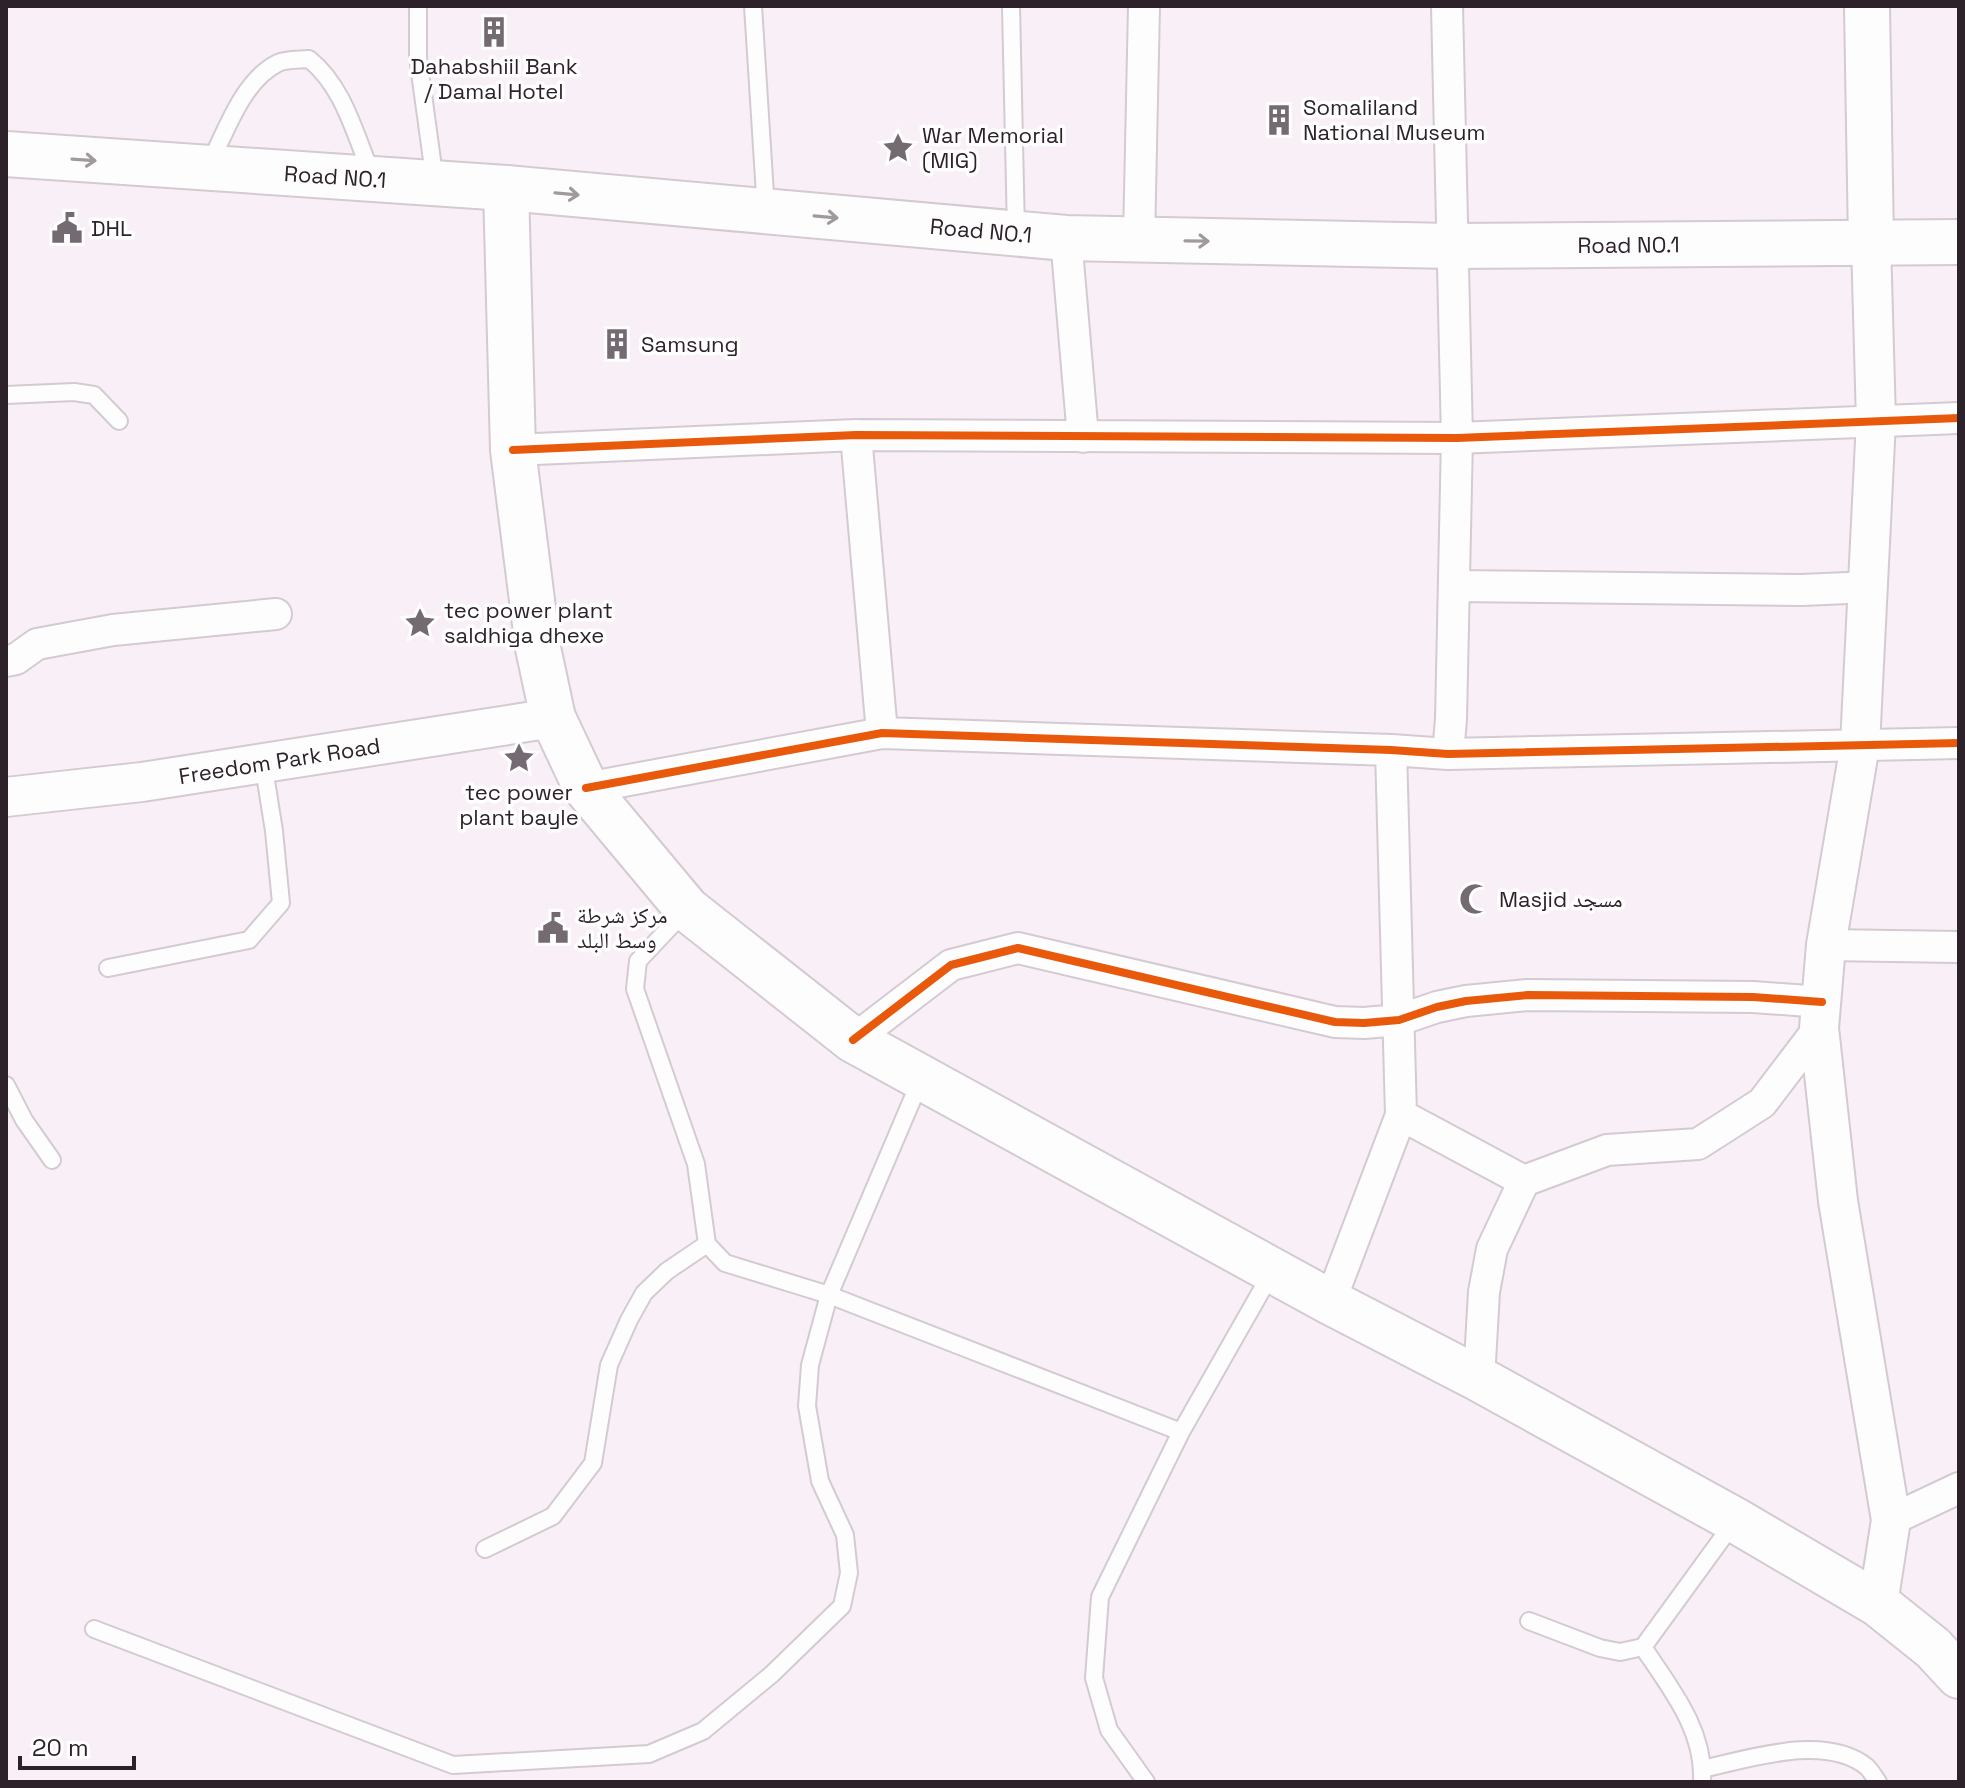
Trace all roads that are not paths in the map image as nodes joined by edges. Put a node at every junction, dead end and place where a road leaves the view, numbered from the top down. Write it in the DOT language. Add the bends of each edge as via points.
graph roads {
  1 [pos="418,6"];
  2 [pos="753,6"];
  3 [pos="1011,6"];
  4 [pos="1144,6"];
  5 [pos="1447,6"];
  6 [pos="1867,6"];
  7 [pos="6,154"];
  8 [pos="207,168"];
  9 [pos="373,179"];
  10 [pos="435,183"];
  11 [pos="506,188"];
  12 [pos="766,211"];
  13 [pos="1016,234"];
  14 [pos="1066,238"];
  15 [pos="1139,240"];
  16 [pos="1871,242"];
  17 [pos="1959,242"];
  18 [pos="1451,246"];
  19 [pos="6,395"];
  20 [pos="1959,418"];
  21 [pos="119,421"];
  22 [pos="1876,421"];
  23 [pos="856,435"];
  24 [pos="1083,437"];
  25 [pos="1457,438"];
  26 [pos="513,450"];
  27 [pos="1454,586"];
  28 [pos="1870,587"];
  29 [pos="276,614"];
  30 [pos="6,661"];
  31 [pos="553,718"];
  32 [pos="882,733"];
  33 [pos="1959,743"];
  34 [pos="1860,745"];
  35 [pos="1391,750"];
  36 [pos="1448,754"];
  37 [pos="263,762"];
  38 [pos="586,788"];
  39 [pos="6,797"];
  40 [pos="687,909"];
  41 [pos="1826,945"];
  42 [pos="1959,947"];
  43 [pos="108,968"];
  44 [pos="1821,1015"];
  45 [pos="1399,1020"];
  46 [pos="853,1040"];
  47 [pos="921,1077"];
  48 [pos="6,1085"];
  49 [pos="1401,1115"];
  50 [pos="52,1160"];
  51 [pos="1524,1181"];
  52 [pos="707,1244"];
  53 [pos="1273,1271"];
  54 [pos="829,1295"];
  55 [pos="1330,1302"];
  56 [pos="1479,1379"];
  57 [pos="1181,1432"];
  58 [pos="1959,1488"];
  59 [pos="1735,1520"];
  60 [pos="1891,1520"];
  61 [pos="485,1549"];
  62 [pos="1878,1604"];
  63 [pos="1529,1621"];
  64 [pos="94,1629"];
  65 [pos="1643,1647"];
  66 [pos="1959,1676"];
  67 [pos="1702,1776"];
  68 [pos="1146,1782"];
  69 [pos="1878,1782"];
  1 -- 10 [label="lane" via="418,58"];
  2 -- 12 [label="lane"];
  3 -- 13 [label="lane"];
  4 -- 15 [label="street"];
  5 -- 18 [label="street"];
  6 -- 16 [label="main road"];
  7 -- 8 [label="main road, Road NO.1, one-way"];
  8 -- 9 [label="main road, Road NO.1"];
  8 -- 9 [label="lane" via="244,96 262,73 280,62 309,59 325,71 339,95"];
  9 -- 10 [label="main road, Road NO.1"];
  10 -- 11 [label="main road, Road NO.1"];
  11 -- 12 [label="main road, Road NO.1, one-way"];
  11 -- 26 [label="main road"];
  12 -- 13 [label="main road, Road NO.1, one-way"];
  13 -- 14 [label="main road, Road NO.1"];
  14 -- 15 [label="main road, Road NO.1"];
  14 -- 24 [label="street"];
  15 -- 18 [label="main road, Road NO.1, one-way"];
  16 -- 17 [label="main road, Road NO.1"];
  16 -- 18 [label="main road, Road NO.1"];
  16 -- 22 [label="street"];
  18 -- 25 [label="street"];
  19 -- 21 [label="lane" via="94,395"];
  20 -- 22 [label="street"];
  22 -- 25 [label="street"];
  22 -- 28 [label="street"];
  23 -- 24 [label="street"];
  23 -- 26 [label="street"];
  23 -- 32 [label="street"];
  24 -- 25 [label="street"];
  25 -- 27 [label="street"];
  26 -- 31 [label="main road" via="538,648"];
  27 -- 28 [label="street"];
  27 -- 36 [label="street"];
  28 -- 34 [label="street"];
  29 -- 30 [label="street" via="97,633 37,644"];
  31 -- 37 [label="street, Freedom Park Road"];
  31 -- 38 [label="main road"];
  32 -- 35 [label="street"];
  32 -- 38 [label="street"];
  33 -- 34 [label="street"];
  34 -- 36 [label="street"];
  34 -- 41 [label="street"];
  35 -- 36 [label="street"];
  35 -- 45 [label="street"];
  37 -- 39 [label="street, Freedom Park Road"];
  37 -- 43 [label="lane" via="281,903 249,940"];
  38 -- 40 [label="main road"];
  40 -- 46 [label="main road"];
  40 -- 52 [label="lane" via="638,961 635,989 696,1164"];
  41 -- 42 [label="street"];
  41 -- 44 [label="street"];
  44 -- 45 [label="street" via="1753,997 1528,995 1466,1001"];
  44 -- 51 [label="street" via="1762,1103 1698,1144 1607,1150"];
  44 -- 60 [label="street" via="1838,1201"];
  45 -- 46 [label="street" via="1335,1022 1018,948 951,965"];
  45 -- 49 [label="street"];
  46 -- 47 [label="main road"];
  47 -- 53 [label="main road"];
  47 -- 54 [label="lane"];
  48 -- 50 [label="lane"];
  49 -- 51 [label="street"];
  49 -- 55 [label="street"];
  51 -- 56 [label="street" via="1492,1249"];
  52 -- 54 [label="lane" via="725,1263"];
  52 -- 61 [label="lane" via="644,1293 629,1320 609,1365 593,1463 553,1516"];
  53 -- 55 [label="main road"];
  53 -- 57 [label="lane"];
  54 -- 57 [label="lane"];
  54 -- 64 [label="lane" via="810,1365 807,1406 820,1481 845,1535 849,1573 842,1606 703,1731 649,1754 453,1765"];
  55 -- 56 [label="main road"];
  56 -- 59 [label="main road"];
  57 -- 68 [label="lane" via="1100,1597 1094,1647 1094,1678 1109,1730"];
  58 -- 60 [label="street"];
  59 -- 62 [label="main road"];
  59 -- 65 [label="lane"];
  60 -- 62 [label="street"];
  62 -- 66 [label="main road"];
  63 -- 65 [label="lane" via="1600,1648 1620,1652"];
  65 -- 67 [label="lane" via="1693,1728"];
  67 -- 69 [label="lane" via="1794,1750 1836,1752 1867,1767"];
}
